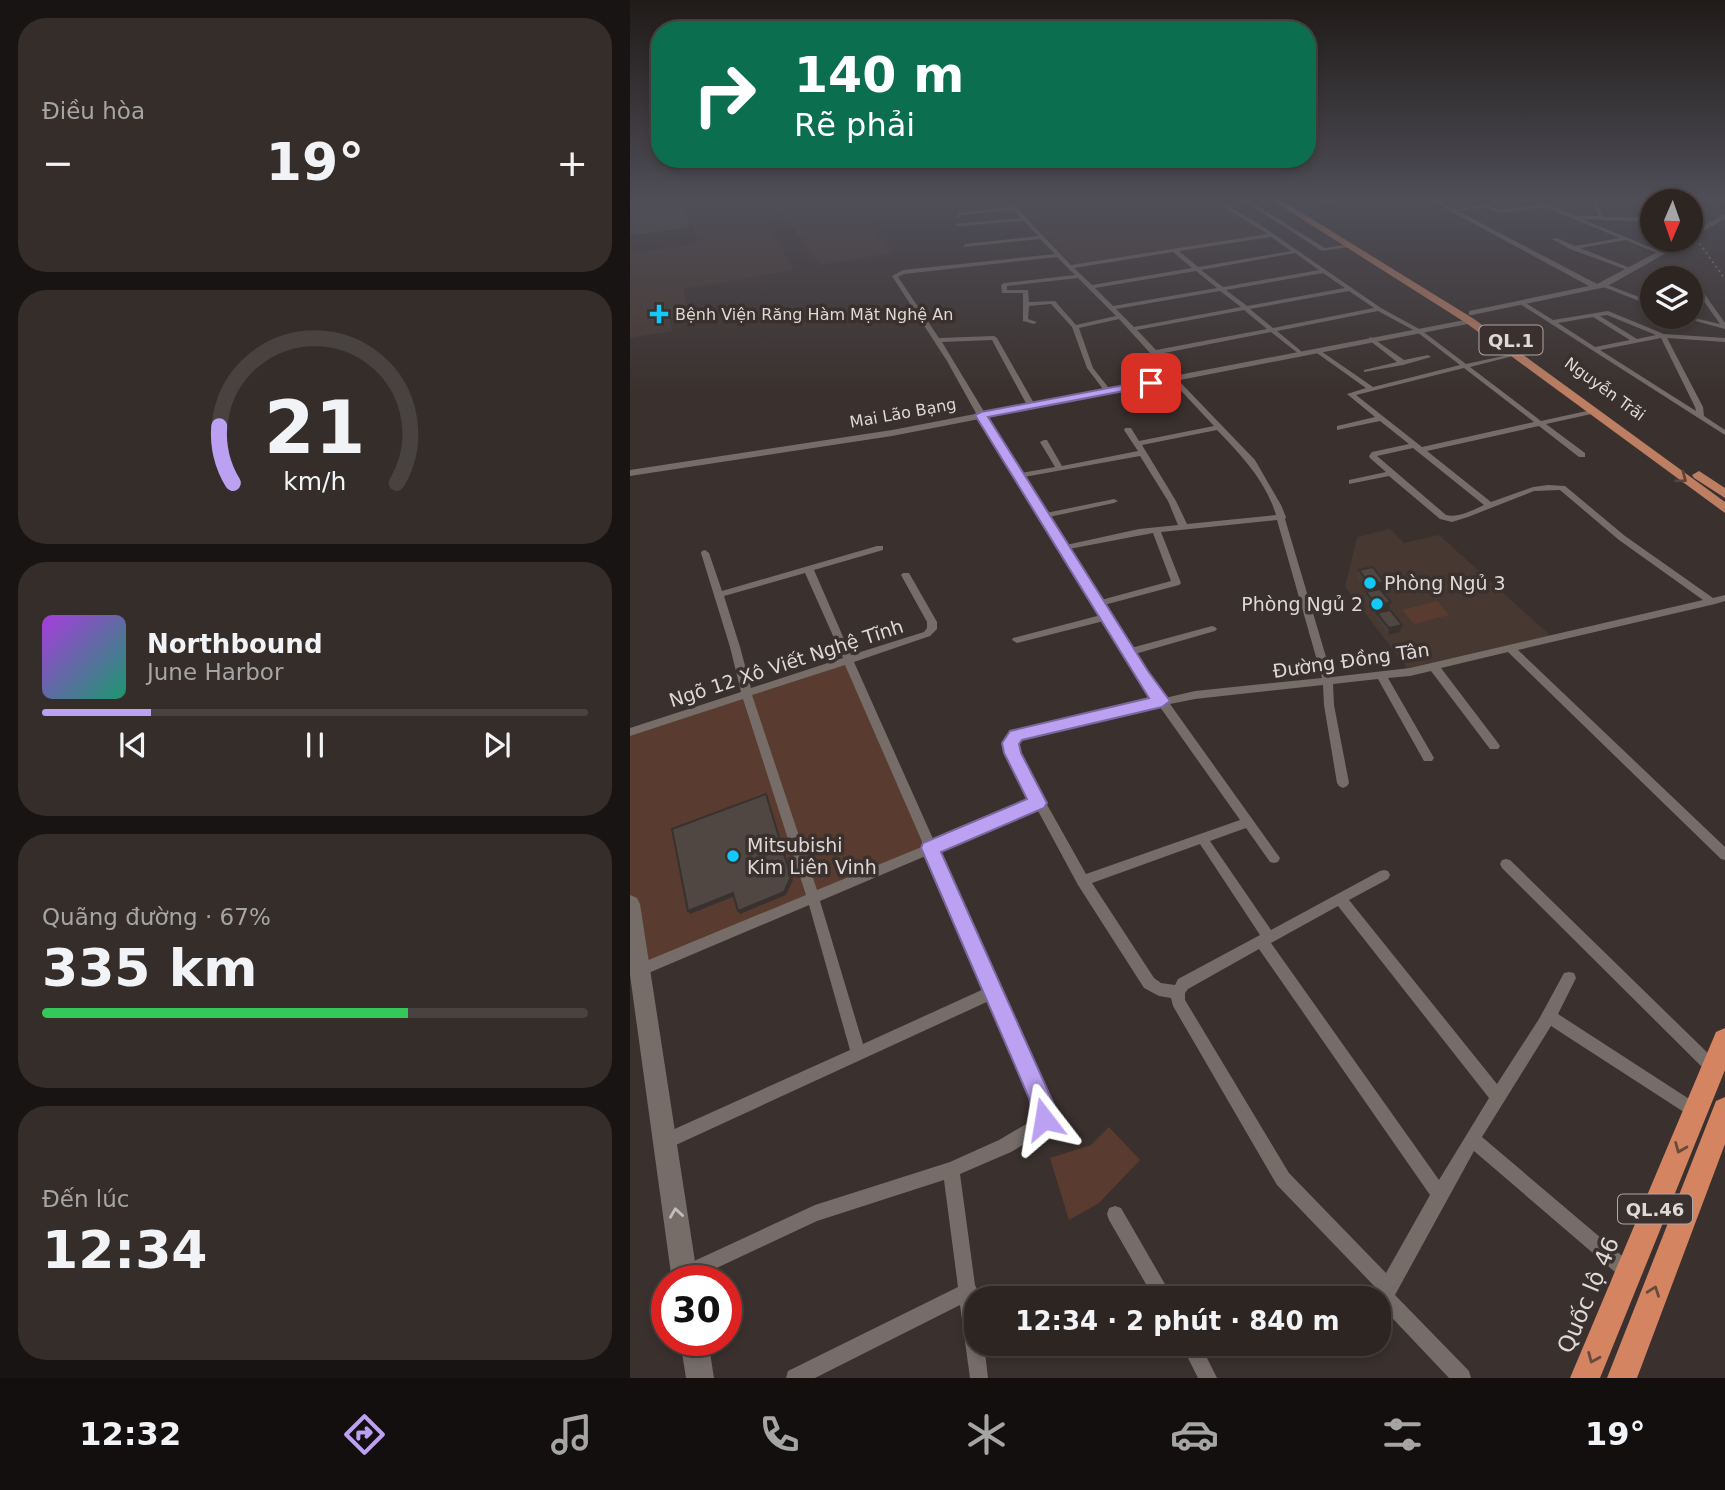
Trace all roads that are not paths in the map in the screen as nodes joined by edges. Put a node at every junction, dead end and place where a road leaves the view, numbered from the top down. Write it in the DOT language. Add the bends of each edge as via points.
graph roads {
  1 [pos="979,264"];
  2 [pos="1067,264"];
  3 [pos="1086,264"];
  4 [pos="1191,264"];
  5 [pos="1220,264"];
  6 [pos="1313,264"];
  7 [pos="1382,264"];
  8 [pos="1389,264"];
  9 [pos="1557,264"];
  10 [pos="1616,264"];
  11 [pos="1642,264"];
  12 [pos="1070,267"];
  13 [pos="1196,268"];
  14 [pos="1632,270"];
  15 [pos="1323,271"];
  16 [pos="1079,276"];
  17 [pos="1090,286"];
  18 [pos="1600,286"];
  19 [pos="1221,289"];
  20 [pos="1350,289"];
  21 [pos="1703,296"];
  22 [pos="1640,300"];
  23 [pos="1522,303"];
  24 [pos="1026,304"];
  25 [pos="1113,308"];
  26 [pos="1247,308"];
  27 [pos="1379,309"];
  28 [pos="1594,315"];
  29 [pos="1120,317"];
  30 [pos="1471,317"];
  31 [pos="1034,322"];
  32 [pos="1553,322"];
  33 [pos="1703,322"];
  34 [pos="1075,327"];
  35 [pos="1725,327"];
  36 [pos="1133,329"];
  37 [pos="1271,330"];
  38 [pos="1419,331"];
  39 [pos="1663,336"];
  40 [pos="936,340"];
  41 [pos="1371,340"];
  42 [pos="1725,340"];
  43 [pos="1636,341"];
  44 [pos="1595,349"];
  45 [pos="1316,350"];
  46 [pos="1299,352"];
  47 [pos="1153,354"];
  48 [pos="1515,354"];
  49 [pos="1427,357"];
  50 [pos="1403,363"];
  51 [pos="1464,365"];
  52 [pos="1366,371"];
  53 [pos="1175,379"];
  54 [pos="1370,388"];
  55 [pos="1108,392"];
  56 [pos="1032,407"];
  57 [pos="1592,411"];
  58 [pos="981,415"];
  59 [pos="1700,416"];
  60 [pos="1381,418"];
  61 [pos="1540,423"];
  62 [pos="1219,427"];
  63 [pos="1340,428"];
  64 [pos="1128,430"];
  65 [pos="1725,433"];
  66 [pos="1044,442"];
  67 [pos="1137,444"];
  68 [pos="1418,447"];
  69 [pos="1142,453"];
  70 [pos="1582,455"];
  71 [pos="1060,468"];
  72 [pos="630,473"];
  73 [pos="1392,474"];
  74 [pos="1019,476"];
  75 [pos="1352,482"];
  76 [pos="1725,494"];
  77 [pos="1114,501"];
  78 [pos="1488,505"];
  79 [pos="1725,509"];
  80 [pos="1044,516"];
  81 [pos="1282,517"];
  82 [pos="1184,528"];
  83 [pos="1156,530"];
  84 [pos="880,548"];
  85 [pos="1063,548"];
  86 [pos="705,553"];
  87 [pos="808,568"];
  88 [pos="906,575"];
  89 [pos="718,595"];
  90 [pos="1725,598"];
  91 [pos="1712,602"];
  92 [pos="1099,603"];
  93 [pos="1106,617"];
  94 [pos="1212,629"];
  95 [pos="1017,640"];
  96 [pos="1510,648"];
  97 [pos="1128,652"];
  98 [pos="849,662"];
  99 [pos="1434,667"];
  100 [pos="1382,677"];
  101 [pos="1328,680"];
  102 [pos="747,695"];
  103 [pos="1162,701"];
  104 [pos="630,732"];
  105 [pos="1494,746"];
  106 [pos="1428,758"];
  107 [pos="1343,783"];
  108 [pos="1038,803"];
  109 [pos="1248,821"];
  110 [pos="1202,838"];
  111 [pos="930,848"];
  112 [pos="1725,855"];
  113 [pos="1274,858"];
  114 [pos="1506,864"];
  115 [pos="1384,875"];
  116 [pos="1083,881"];
  117 [pos="813,897"];
  118 [pos="1340,900"];
  119 [pos="630,904"];
  120 [pos="1266,940"];
  121 [pos="639,971"];
  122 [pos="1569,978"];
  123 [pos="993,992"];
  124 [pos="1178,992"];
  125 [pos="1550,1017"];
  126 [pos="1725,1040"];
  127 [pos="858,1053"];
  128 [pos="1712,1067"];
  129 [pos="1498,1097"];
  130 [pos="1713,1114"];
  131 [pos="1473,1140"];
  132 [pos="665,1142"];
  133 [pos="951,1171"];
  134 [pos="1440,1195"];
  135 [pos="1115,1214"];
  136 [pos="683,1265"];
  137 [pos="709,1265"];
  138 [pos="1630,1273"];
  139 [pos="968,1286"];
  140 [pos="1157,1286"];
  141 [pos="1387,1286"];
  142 [pos="1389,1286"];
  143 [pos="964,1294"];
  144 [pos="1391,1306"];
  145 [pos="697,1356"];
  146 [pos="976,1356"];
  147 [pos="1196,1356"];
  148 [pos="700,1378"];
  149 [pos="795,1378"];
  150 [pos="979,1378"];
  151 [pos="1208,1378"];
  152 [pos="1462,1378"];
  153 [pos="1585,1378"];
  154 [pos="1622,1378"];
  1 -- 40 [label="street" via="896,274"];
  2 -- 12 [label="street"];
  3 -- 12 [label="street"];
  4 -- 13 [label="street"];
  5 -- 13 [label="street"];
  6 -- 15 [label="street"];
  7 -- 30 [label="main road, QL.1"];
  8 -- 30 [label="main road, Nguyễn Trãi / QL.1"];
  9 -- 18 [label="street"];
  10 -- 14 [label="street"];
  11 -- 14 [label="street, Mai Lão Bạng"];
  12 -- 16 [label="street"];
  13 -- 17 [label="street"];
  13 -- 19 [label="street"];
  14 -- 18 [label="street, Mai Lão Bạng"];
  15 -- 19 [label="street"];
  15 -- 20 [label="street"];
  16 -- 17 [label="street"];
  16 -- 24 [label="street" via="1004,285 1004,292 1026,291"];
  17 -- 25 [label="street"];
  18 -- 22 [label="street"];
  18 -- 23 [label="street, Mai Lão Bạng"];
  19 -- 25 [label="street"];
  19 -- 26 [label="street"];
  20 -- 26 [label="street"];
  20 -- 27 [label="street"];
  21 -- 35 [label="street"];
  23 -- 30 [label="street, Mai Lão Bạng"];
  23 -- 32 [label="street"];
  24 -- 31 [label="street" via="1026,320"];
  24 -- 34 [label="street" via="1050,301"];
  25 -- 29 [label="street"];
  26 -- 36 [label="street"];
  26 -- 37 [label="street"];
  27 -- 37 [label="street"];
  27 -- 38 [label="street"];
  28 -- 32 [label="street"];
  28 -- 39 [label="street" via="1611,314"];
  28 -- 43 [label="street"];
  29 -- 34 [label="street"];
  29 -- 36 [label="street"];
  30 -- 38 [label="street, Mai Lão Bạng"];
  30 -- 48 [label="main road, Nguyễn Trãi / QL.1"];
  30 -- 76 [label="main road, Nguyễn Trãi / QL.1"];
  32 -- 44 [label="street"];
  33 -- 35 [label="street"];
  34 -- 55 [label="street" via="1090,368"];
  36 -- 47 [label="street"];
  37 -- 46 [label="street"];
  37 -- 47 [label="street"];
  38 -- 41 [label="street, Mai Lão Bạng"];
  38 -- 51 [label="street"];
  39 -- 42 [label="street"];
  39 -- 43 [label="street"];
  39 -- 59 [label="street"];
  40 -- 56 [label="street" via="995,338"];
  40 -- 58 [label="street"];
  41 -- 45 [label="street, Mai Lão Bạng"];
  41 -- 50 [label="street"];
  43 -- 44 [label="street"];
  44 -- 59 [label="street"];
  45 -- 46 [label="street, Mai Lão Bạng"];
  45 -- 54 [label="street"];
  46 -- 53 [label="street, Mai Lão Bạng"];
  47 -- 53 [label="street"];
  48 -- 51 [label="street"];
  48 -- 57 [label="main road, Nguyễn Trãi / QL.1"];
  49 -- 50 [label="street"];
  50 -- 52 [label="street"];
  51 -- 54 [label="street"];
  51 -- 61 [label="street"];
  53 -- 55 [label="street, Mai Lão Bạng"];
  53 -- 62 [label="street"];
  54 -- 60 [label="street" via="1351,395"];
  55 -- 56 [label="street, Mai Lão Bạng"];
  56 -- 58 [label="street, Mai Lão Bạng"];
  57 -- 61 [label="street"];
  57 -- 79 [label="main road, Nguyễn Trãi / QL.1, one-way"];
  58 -- 72 [label="street, Mai Lão Bạng"];
  58 -- 74 [label="street"];
  59 -- 65 [label="street"];
  60 -- 63 [label="street"];
  60 -- 68 [label="street"];
  61 -- 68 [label="street"];
  61 -- 70 [label="street"];
  62 -- 67 [label="street"];
  62 -- 81 [label="street" via="1256,468"];
  64 -- 67 [label="street"];
  66 -- 71 [label="street"];
  67 -- 69 [label="street"];
  68 -- 73 [label="street" via="1373,456"];
  68 -- 78 [label="street"];
  69 -- 71 [label="street"];
  69 -- 82 [label="street"];
  71 -- 74 [label="street"];
  73 -- 75 [label="street"];
  73 -- 78 [label="street" via="1447,519"];
  74 -- 80 [label="street"];
  77 -- 80 [label="street"];
  78 -- 91 [label="street" via="1545,488 1562,488 1622,538"];
  80 -- 85 [label="street"];
  81 -- 82 [label="street"];
  81 -- 101 [label="street"];
  82 -- 83 [label="street"];
  83 -- 85 [label="street"];
  83 -- 92 [label="street" via="1176,583"];
  84 -- 87 [label="street"];
  85 -- 92 [label="street"];
  86 -- 89 [label="street"];
  87 -- 89 [label="street"];
  87 -- 98 [label="street"];
  88 -- 98 [label="street, Ngõ 12 Xô Viết Nghệ Tĩnh" via="932,629"];
  89 -- 102 [label="street"];
  90 -- 91 [label="street, Đường Đồng Tân"];
  91 -- 96 [label="street, Đường Đồng Tân"];
  92 -- 93 [label="street"];
  93 -- 95 [label="street"];
  93 -- 97 [label="street"];
  94 -- 97 [label="street"];
  96 -- 99 [label="street, Đường Đồng Tân"];
  96 -- 112 [label="street"];
  97 -- 103 [label="street"];
  98 -- 102 [label="street, Ngõ 12 Xô Viết Nghệ Tĩnh"];
  98 -- 111 [label="street"];
  99 -- 100 [label="street, Đường Đồng Tân"];
  99 -- 105 [label="street"];
  100 -- 101 [label="street, Đường Đồng Tân"];
  100 -- 106 [label="street"];
  101 -- 103 [label="street, Đường Đồng Tân"];
  101 -- 107 [label="street"];
  102 -- 104 [label="street, Ngõ 12 Xô Viết Nghệ Tĩnh"];
  102 -- 117 [label="street"];
  103 -- 108 [label="street, Đường Đồng Tân" via="1013,737 1010,745"];
  103 -- 109 [label="street"];
  108 -- 111 [label="street"];
  108 -- 116 [label="street"];
  109 -- 110 [label="street"];
  109 -- 113 [label="street"];
  110 -- 116 [label="street"];
  110 -- 120 [label="street"];
  111 -- 117 [label="street"];
  111 -- 123 [label="street"];
  114 -- 128 [label="street"];
  115 -- 118 [label="street"];
  116 -- 124 [label="street" via="1149,983"];
  117 -- 121 [label="street"];
  117 -- 127 [label="street"];
  118 -- 120 [label="street"];
  118 -- 129 [label="street"];
  119 -- 121 [label="main road"];
  120 -- 124 [label="street" via="1183,984"];
  120 -- 134 [label="street"];
  121 -- 132 [label="main road"];
  122 -- 125 [label="street"];
  123 -- 127 [label="street"];
  123 -- 133 [label="street" via="1040,1096 1044,1119 1005,1146"];
  124 -- 141 [label="street" via="1178,1001 1283,1179"];
  125 -- 129 [label="street"];
  125 -- 130 [label="street"];
  126 -- 128 [label="highway, Quốc lộ 46 / QL.46"];
  127 -- 132 [label="street"];
  128 -- 130 [label="highway, Quốc lộ 46 / QL.46"];
  129 -- 131 [label="street"];
  130 -- 138 [label="highway, Quốc lộ 46 / QL.46, one-way"];
  154 -- 130 [label="highway, Quốc lộ 46 / QL.46, one-way"];
  131 -- 134 [label="street"];
  131 -- 138 [label="street"];
  136 -- 132 [label="main road, one-way"];
  133 -- 137 [label="street" via="815,1213"];
  133 -- 139 [label="street"];
  134 -- 142 [label="street"];
  135 -- 140 [label="street"];
  138 -- 153 [label="highway, Quốc lộ 46 / QL.46, one-way"];
  143 -- 149 [label="street"];
  144 -- 152 [label="street"];
  145 -- 148 [label="main road"];
  146 -- 150 [label="street"];
  147 -- 151 [label="street"];
}
